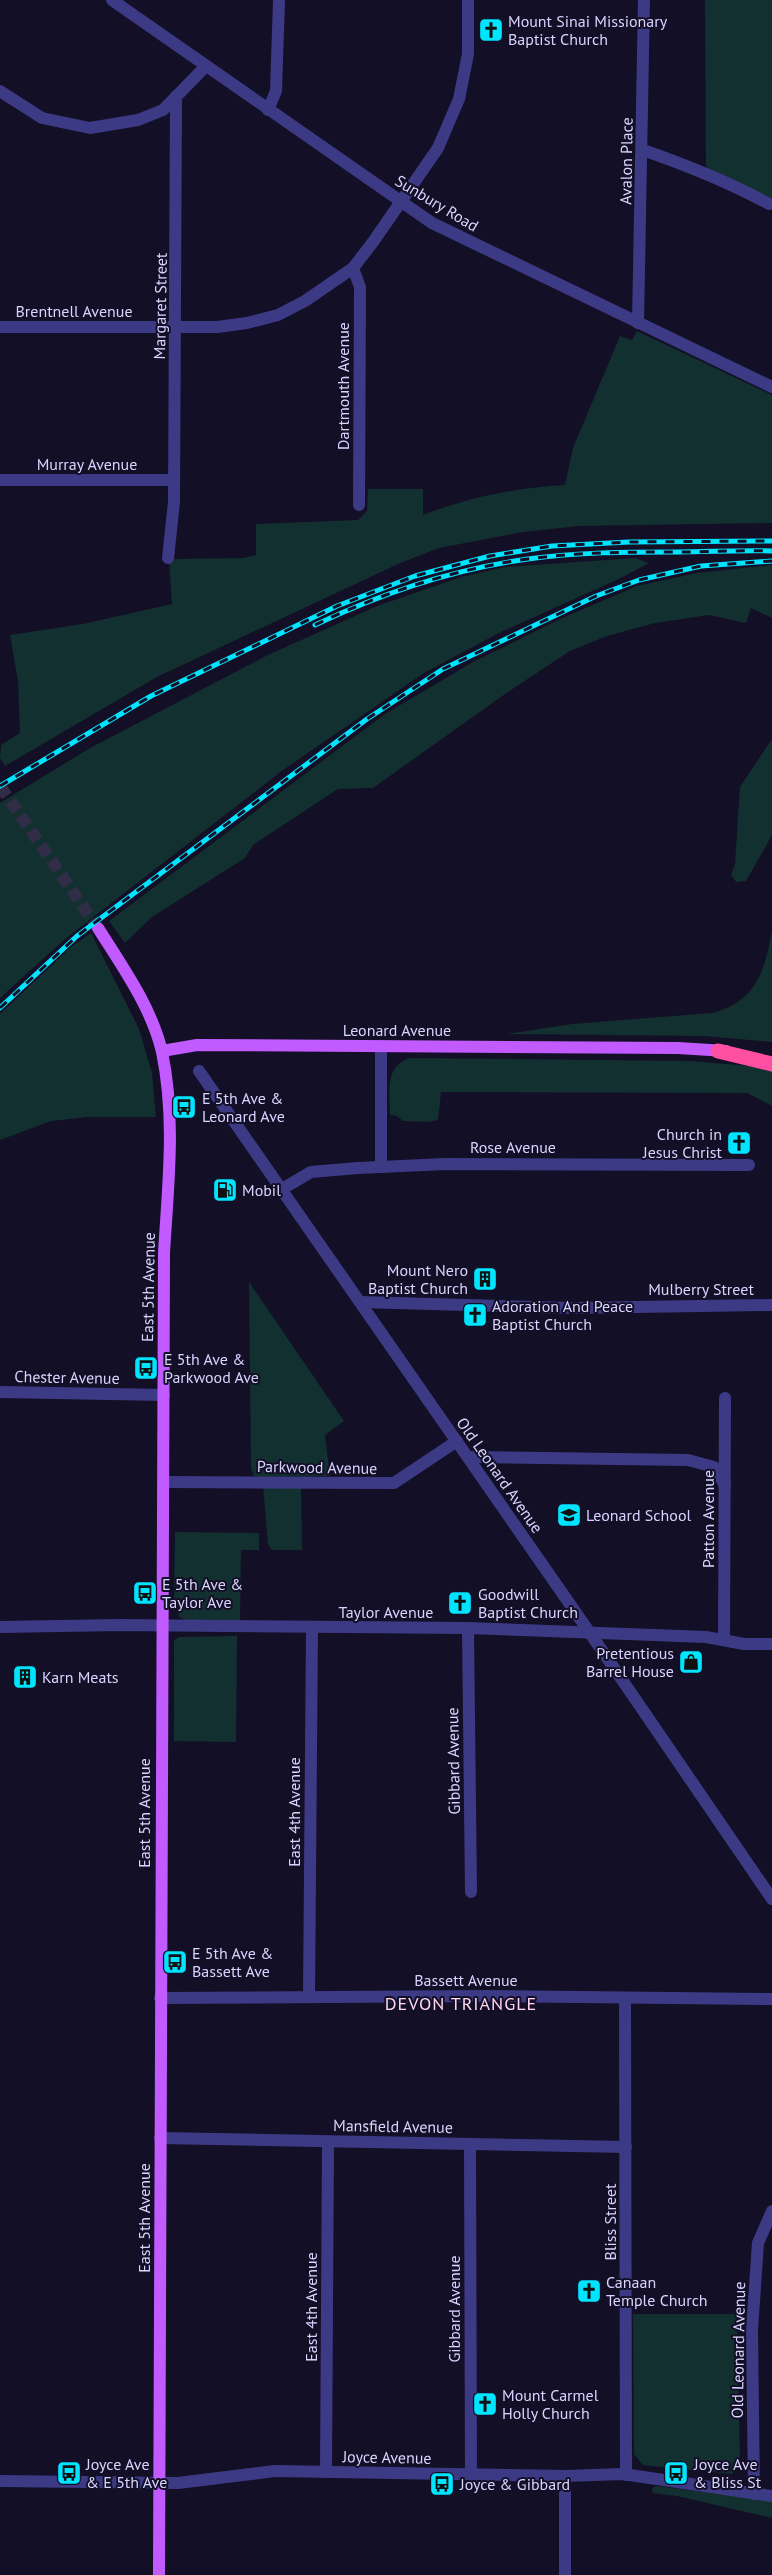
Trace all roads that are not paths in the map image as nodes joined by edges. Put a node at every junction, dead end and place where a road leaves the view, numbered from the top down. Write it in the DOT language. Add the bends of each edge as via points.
graph roads {
  1 [pos="279,0"];
  2 [pos="468,0"];
  3 [pos="644,0"];
  4 [pos="118,2"];
  5 [pos="206,66"];
  6 [pos="0,92"];
  7 [pos="176,96"];
  8 [pos="268,110"];
  9 [pos="643,150"];
  10 [pos="401,203"];
  11 [pos="769,204"];
  12 [pos="353,268"];
  13 [pos="638,323"];
  14 [pos="176,327"];
  15 [pos="0,328"];
  16 [pos="768,385"];
  17 [pos="0,480"];
  18 [pos="174,480"];
  19 [pos="359,505"];
  20 [pos="168,558"];
  21 [pos="98,928"];
  22 [pos="381,1046"];
  23 [pos="718,1050"];
  24 [pos="162,1051"];
  25 [pos="772,1056"];
  26 [pos="772,1064"];
  27 [pos="199,1071"];
  28 [pos="749,1165"];
  29 [pos="382,1167"];
  30 [pos="282,1189"];
  31 [pos="360,1302"];
  32 [pos="772,1305"];
  33 [pos="0,1392"];
  34 [pos="164,1395"];
  35 [pos="725,1398"];
  36 [pos="457,1441"];
  37 [pos="468,1457"];
  38 [pos="163,1482"];
  39 [pos="725,1485"];
  40 [pos="162,1626"];
  41 [pos="0,1627"];
  42 [pos="312,1628"];
  43 [pos="468,1628"];
  44 [pos="590,1633"];
  45 [pos="724,1640"];
  46 [pos="772,1644"];
  47 [pos="471,1892"];
  48 [pos="772,1899"];
  49 [pos="309,1997"];
  50 [pos="160,1998"];
  51 [pos="625,1999"];
  52 [pos="772,1999"];
  53 [pos="160,2138"];
  54 [pos="328,2142"];
  55 [pos="470,2144"];
  56 [pos="626,2147"];
  57 [pos="772,2211"];
  58 [pos="326,2472"];
  59 [pos="626,2474"];
  60 [pos="471,2475"];
  61 [pos="565,2476"];
  62 [pos="0,2481"];
  63 [pos="159,2483"];
  64 [pos="754,2494"];
  65 [pos="772,2496"];
  66 [pos="159,2575"];
  67 [pos="565,2575"];
  1 -- 8 [label="street" via="276,91"];
  2 -- 10 [label="street" via="468,54 459,99 438,148"];
  3 -- 9 [label="street, Avalon Place"];
  4 -- 5 [label="street, Sunbury Road"];
  5 -- 7 [label="street"];
  5 -- 8 [label="street, Sunbury Road"];
  6 -- 7 [label="street" via="42,118 90,128 138,120 163,110"];
  7 -- 14 [label="street, Margaret Street"];
  8 -- 10 [label="street, Sunbury Road"];
  9 -- 11 [label="street" via="748,192"];
  9 -- 13 [label="street, Avalon Place"];
  10 -- 12 [label="street, Brentnell Avenue"];
  10 -- 13 [label="street, Sunbury Road" via="466,240"];
  12 -- 14 [label="street, Brentnell Avenue" via="278,315 217,327"];
  12 -- 19 [label="street, Dartmouth Avenue" via="360,287"];
  13 -- 16 [label="street, Sunbury Road"];
  14 -- 15 [label="street, Brentnell Avenue"];
  14 -- 18 [label="street, Margaret Street"];
  17 -- 18 [label="street, Murray Avenue"];
  18 -- 20 [label="street, Margaret Street"];
  21 -- 24 [label="main road" via="145,1008"];
  22 -- 23 [label="main road, Leonard Avenue"];
  22 -- 24 [label="main road, Leonard Avenue" via="196,1044"];
  22 -- 29 [label="street"];
  23 -- 25 [label="main road, Leonard Avenue"];
  23 -- 26 [label="highway"];
  24 -- 34 [label="main road, East 5th Avenue" via="171,1108 164,1252"];
  27 -- 30 [label="street, Old Leonard Avenue"];
  28 -- 29 [label="street, Rose Avenue" via="445,1164"];
  29 -- 30 [label="street, Rose Avenue" via="311,1172"];
  30 -- 31 [label="street, Old Leonard Avenue"];
  31 -- 32 [label="street, Mulberry Street" via="572,1308"];
  31 -- 36 [label="street, Old Leonard Avenue"];
  33 -- 34 [label="street, Chester Avenue"];
  34 -- 38 [label="main road, East 5th Avenue"];
  35 -- 39 [label="street, Patton Avenue"];
  36 -- 37 [label="street, Old Leonard Avenue"];
  36 -- 38 [label="street, Parkwood Avenue" via="394,1484"];
  37 -- 39 [label="street" via="688,1460 714,1467"];
  37 -- 44 [label="street, Old Leonard Avenue"];
  38 -- 40 [label="main road, East 5th Avenue"];
  39 -- 45 [label="street, Patton Avenue"];
  40 -- 41 [label="street, Taylor Avenue"];
  40 -- 42 [label="street, Taylor Avenue"];
  40 -- 50 [label="main road, East 5th Avenue"];
  42 -- 43 [label="street, Taylor Avenue"];
  42 -- 49 [label="street, East 4th Avenue"];
  43 -- 44 [label="street, Taylor Avenue"];
  43 -- 47 [label="street, Gibbard Avenue"];
  44 -- 45 [label="street, Taylor Avenue"];
  44 -- 48 [label="street, Old Leonard Avenue"];
  45 -- 46 [label="street, Taylor Avenue"];
  49 -- 50 [label="street, Bassett Avenue"];
  49 -- 51 [label="street, Bassett Avenue"];
  50 -- 53 [label="main road, East 5th Avenue"];
  51 -- 52 [label="street, Bassett Avenue"];
  51 -- 56 [label="street, Bliss Street"];
  53 -- 54 [label="street, Mansfield Avenue"];
  53 -- 63 [label="main road, East 5th Avenue"];
  54 -- 55 [label="street, Mansfield Avenue"];
  54 -- 58 [label="street, East 4th Avenue"];
  55 -- 56 [label="street, Mansfield Avenue"];
  55 -- 60 [label="street, Gibbard Avenue"];
  56 -- 59 [label="street, Bliss Street"];
  57 -- 64 [label="street, Old Leonard Avenue" via="758,2243 752,2330"];
  58 -- 60 [label="street, Joyce Avenue"];
  58 -- 63 [label="street, Joyce Avenue" via="275,2471"];
  59 -- 61 [label="street, Joyce Avenue"];
  59 -- 64 [label="street, Joyce Avenue"];
  60 -- 61 [label="street, Joyce Avenue"];
  61 -- 67 [label="street"];
  62 -- 63 [label="street, Joyce Avenue"];
  63 -- 66 [label="main road, East 5th Avenue"];
  64 -- 65 [label="street, Joyce Avenue"];
}
